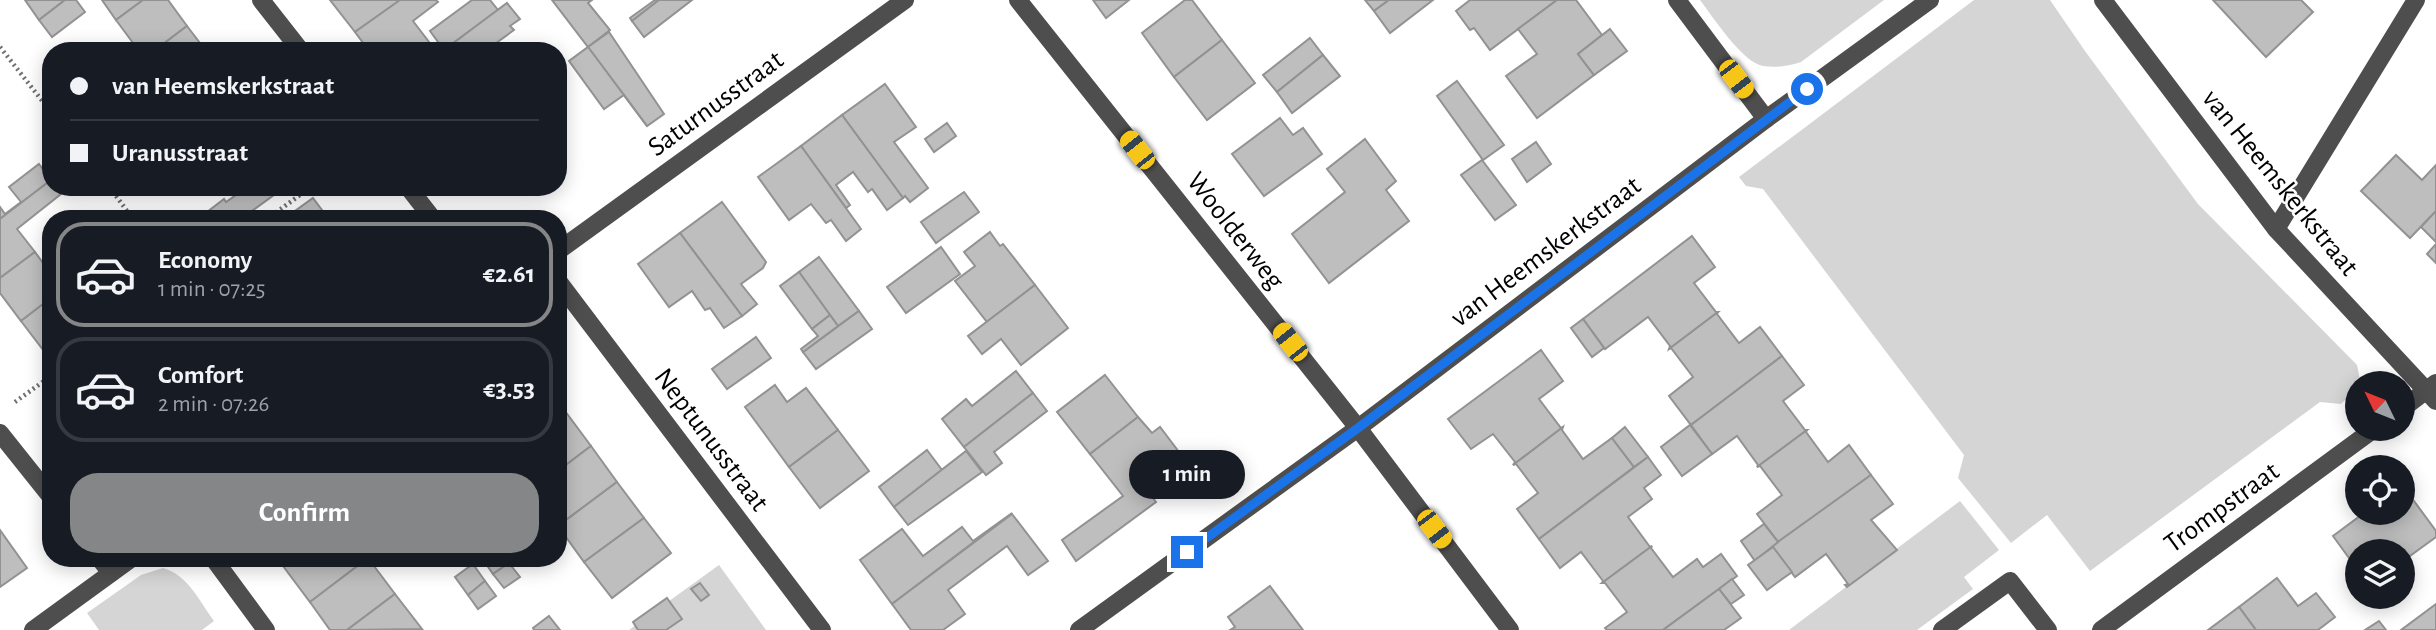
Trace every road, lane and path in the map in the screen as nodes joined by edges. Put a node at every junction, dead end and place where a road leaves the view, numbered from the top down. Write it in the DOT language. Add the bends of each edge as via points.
graph roads {
  1 [pos="261,0"];
  2 [pos="905,0"];
  3 [pos="1018,0"];
  4 [pos="1677,0"];
  5 [pos="1930,0"];
  6 [pos="2103,0"];
  7 [pos="2416,0"];
  8 [pos="294,42"];
  9 [pos="0,47"];
  10 [pos="42,101"];
  11 [pos="1766,119"];
  12 [pos="116,196"];
  13 [pos="299,196"];
  14 [pos="415,196"];
  15 [pos="127,210"];
  16 [pos="279,210"];
  17 [pos="426,210"];
  18 [pos="2276,229"];
  19 [pos="567,244"];
  20 [pos="567,293"];
  21 [pos="42,382"];
  22 [pos="2433,391"];
  23 [pos="2415,401"];
  24 [pos="10,405"];
  25 [pos="1358,428"];
  26 [pos="0,433"];
  27 [pos="2358,441"];
  28 [pos="42,486"];
  29 [pos="106,567"];
  30 [pos="119,567"];
  31 [pos="220,567"];
  32 [pos="111,573"];
  33 [pos="33,630"];
  34 [pos="266,630"];
  35 [pos="822,630"];
  36 [pos="1079,630"];
  37 [pos="1510,630"];
  38 [pos="1942,630"];
  39 [pos="2048,630"];
  40 [pos="2101,630"];
  1 -- 8 [label="street"];
  2 -- 19 [label="street, Saturnusstraat"];
  3 -- 25 [label="street, Woolderweg"];
  4 -- 11 [label="street"];
  5 -- 11 [label="street, van Heemskerkstraat"];
  6 -- 18 [label="street, van Heemskerkstraat"];
  7 -- 18 [label="street"];
  9 -- 10 [label="path"];
  11 -- 25 [label="street, van Heemskerkstraat"];
  12 -- 15 [label="path"];
  13 -- 16 [label="path"];
  14 -- 17 [label="street"];
  18 -- 22 [label="street, van Heemskerkstraat"];
  20 -- 35 [label="street, Neptunusstraat"];
  21 -- 24 [label="path"];
  22 -- 23 [label="street"];
  25 -- 36 [label="street, van Heemskerkstraat"];
  25 -- 37 [label="street, Woolderweg"];
  26 -- 28 [label="street"];
  27 -- 40 [label="street, Trompstraat"];
  29 -- 32 [label="street"];
  30 -- 32 [label="street"];
  31 -- 34 [label="street"];
  32 -- 33 [label="street"];
  38 -- 39 [label="street" via="2010,581"];
}
